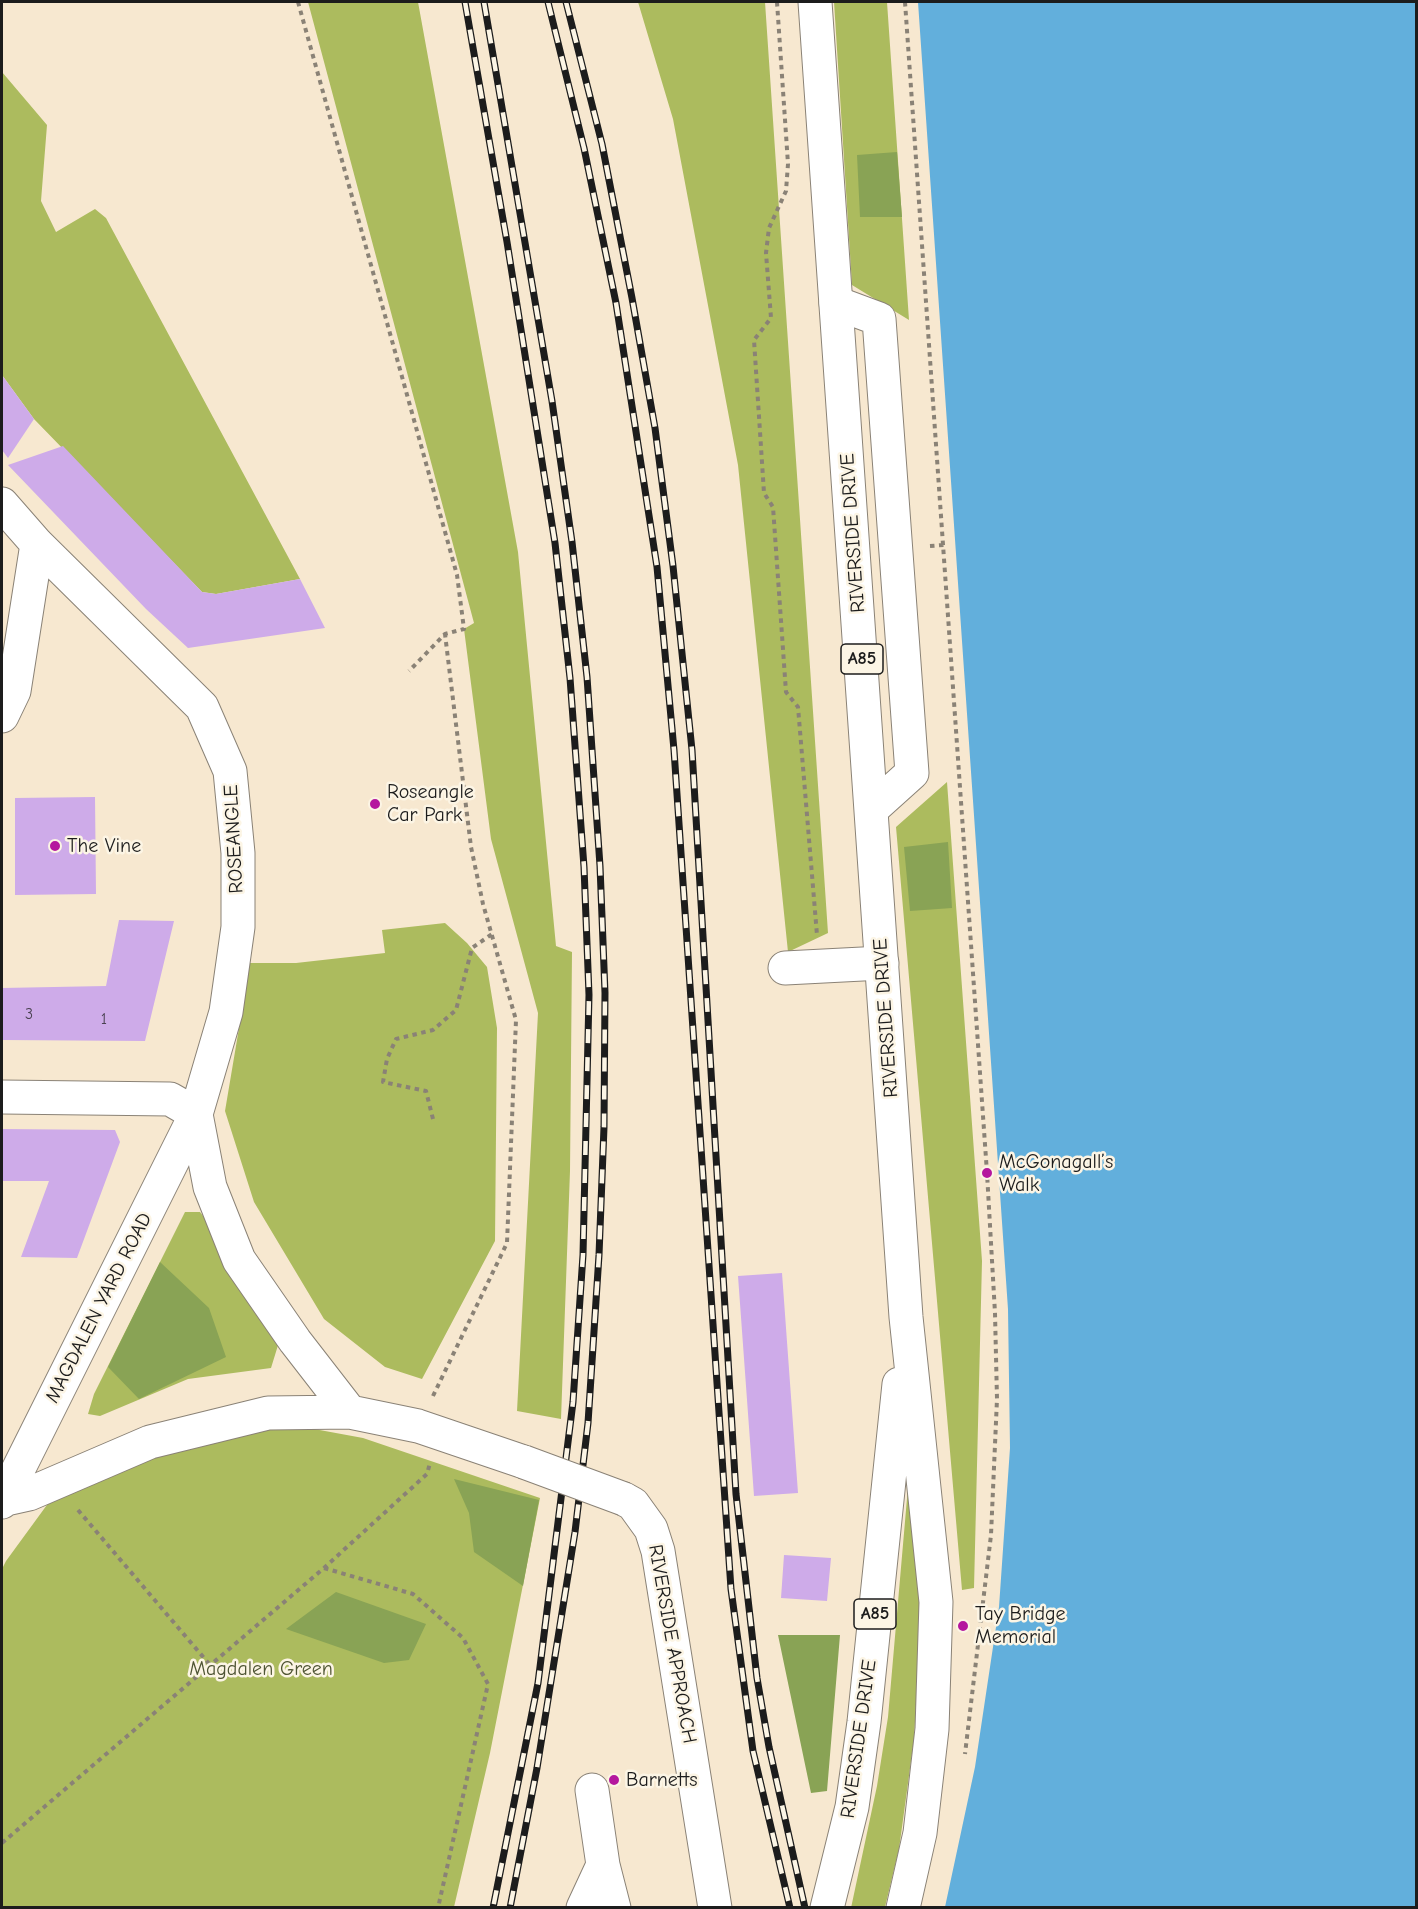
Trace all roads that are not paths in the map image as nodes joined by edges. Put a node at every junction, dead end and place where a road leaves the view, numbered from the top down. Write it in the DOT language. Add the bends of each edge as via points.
graph roads {
  1 [pos="815,2"];
  2 [pos="837,303"];
  3 [pos="2,504"];
  4 [pos="37,544"];
  5 [pos="2,716"];
  6 [pos="872,809"];
  7 [pos="882,963"];
  8 [pos="785,968"];
  9 [pos="2,1097"];
  10 [pos="196,1114"];
  11 [pos="906,1317"];
  12 [pos="350,1412"];
  13 [pos="2,1501"];
  14 [pos="592,1790"];
  15 [pos="603,1865"];
  16 [pos="583,1908"];
  17 [pos="614,1908"];
  18 [pos="715,1908"];
  19 [pos="827,1908"];
  20 [pos="903,1908"];
  1 -- 2 [label="street, RIVERSIDE DRIVE / A85"];
  2 -- 6 [label="street, RIVERSIDE DRIVE / A85"];
  2 -- 6 [label="street" via="879,319 912,773"];
  3 -- 4 [label="street, ROSEANGLE"];
  4 -- 5 [label="street" via="14,691"];
  4 -- 10 [label="street, ROSEANGLE" via="202,707 231,771 238,853 238,927 226,1012"];
  6 -- 7 [label="street, RIVERSIDE DRIVE / A85"];
  7 -- 8 [label="street"];
  7 -- 11 [label="street, RIVERSIDE DRIVE / A85"];
  9 -- 10 [label="street" via="170,1099"];
  10 -- 12 [label="street" via="210,1187 239,1260"];
  10 -- 13 [label="street, MAGDALEN YARD ROAD"];
  11 -- 19 [label="street, RIVERSIDE DRIVE / A85" via="864,1722 852,1807"];
  11 -- 20 [label="street, RIVERSIDE DRIVE / A85" via="936,1602 932,1729 920,1833"];
  12 -- 13 [label="street, RIVERSIDE APPROACH" via="268,1413 150,1442 29,1494"];
  12 -- 18 [label="street, RIVERSIDE APPROACH, bridge" via="427,1430 633,1504 651,1529 658,1551"];
  14 -- 15 [label="street"];
  15 -- 16 [label="street"];
  15 -- 17 [label="street"];
}
